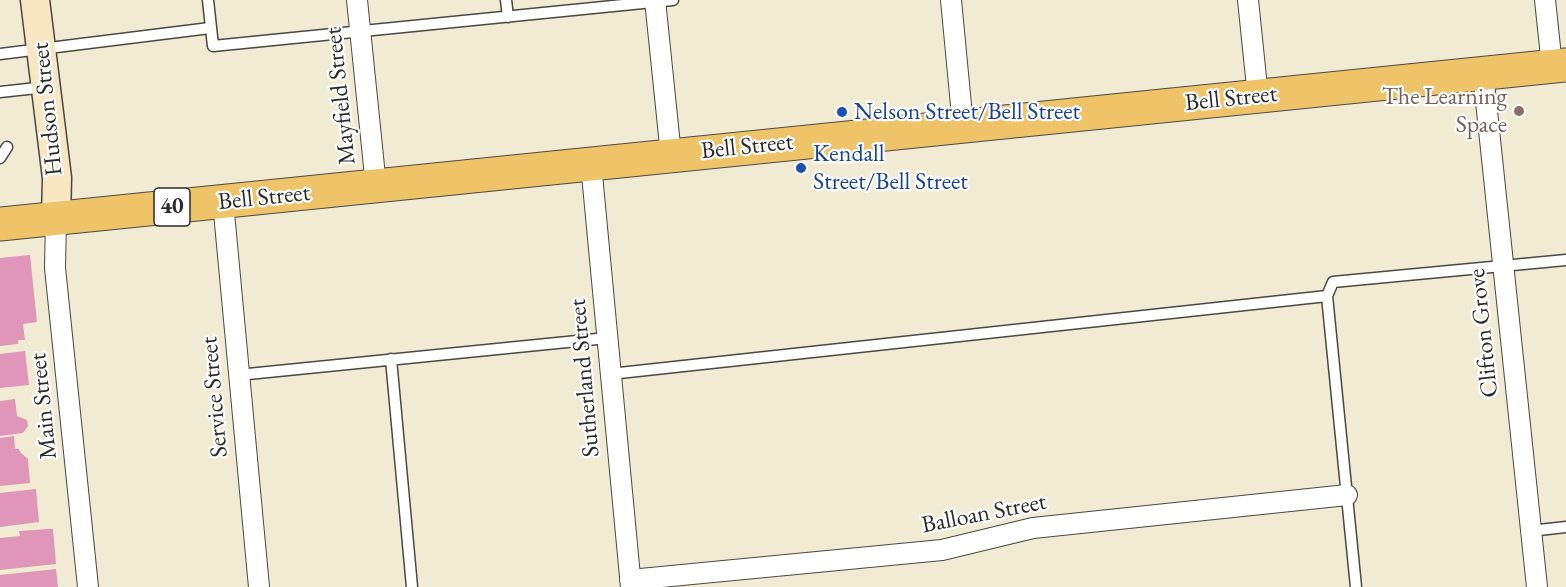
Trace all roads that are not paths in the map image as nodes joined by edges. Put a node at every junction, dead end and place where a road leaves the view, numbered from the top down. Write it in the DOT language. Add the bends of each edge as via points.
graph roads {
  1 [pos="36,0"];
  2 [pos="208,0"];
  3 [pos="357,0"];
  4 [pos="506,0"];
  5 [pos="951,0"];
  6 [pos="1248,0"];
  7 [pos="1545,0"];
  8 [pos="661,1"];
  9 [pos="508,17"];
  10 [pos="210,28"];
  11 [pos="360,32"];
  12 [pos="41,50"];
  13 [pos="0,54"];
  14 [pos="1559,65"];
  15 [pos="1483,73"];
  16 [pos="46,87"];
  17 [pos="0,92"];
  18 [pos="1258,97"];
  19 [pos="963,126"];
  20 [pos="7,147"];
  21 [pos="671,155"];
  22 [pos="0,158"];
  23 [pos="591,164"];
  24 [pos="376,186"];
  25 [pos="223,202"];
  26 [pos="56,219"];
  27 [pos="0,224"];
  28 [pos="1566,260"];
  29 [pos="1503,267"];
  30 [pos="1327,296"];
  31 [pos="607,338"];
  32 [pos="391,359"];
  33 [pos="610,374"];
  34 [pos="238,375"];
  35 [pos="1347,495"];
  36 [pos="1566,527"];
  37 [pos="1530,531"];
  38 [pos="631,584"];
  39 [pos="88,587"];
  40 [pos="259,587"];
  41 [pos="412,587"];
  42 [pos="1356,587"];
  43 [pos="1537,587"];
  1 -- 12 [label="street, Hudson Street"];
  2 -- 10 [label="lane"];
  3 -- 11 [label="street, Mayfield Street"];
  4 -- 9 [label="lane"];
  5 -- 19 [label="street"];
  6 -- 18 [label="street"];
  7 -- 14 [label="street"];
  8 -- 9 [label="lane"];
  8 -- 21 [label="street"];
  9 -- 11 [label="lane"];
  10 -- 11 [label="lane" via="213,46"];
  10 -- 12 [label="lane"];
  11 -- 24 [label="street, Mayfield Street"];
  12 -- 13 [label="lane"];
  12 -- 16 [label="street, Hudson Street"];
  14 -- 15 [label="highway, Bell Street / 40"];
  15 -- 18 [label="highway, Bell Street / 40"];
  15 -- 29 [label="street, Clifton Grove"];
  16 -- 17 [label="lane"];
  16 -- 26 [label="street, Hudson Street" via="57,178"];
  18 -- 19 [label="highway, Bell Street / 40"];
  19 -- 21 [label="highway, Bell Street / 40"];
  20 -- 22 [label="lane"];
  21 -- 23 [label="highway, Bell Street / 40"];
  23 -- 24 [label="highway, Bell Street / 40"];
  23 -- 31 [label="street, Sutherland Street"];
  24 -- 25 [label="highway, Bell Street / 40"];
  25 -- 26 [label="highway, Bell Street / 40"];
  25 -- 34 [label="street, Service Street"];
  26 -- 27 [label="highway, Bell Street / 40"];
  26 -- 39 [label="street, Main Street" via="55,268"];
  28 -- 29 [label="lane"];
  29 -- 30 [label="lane" via="1333,282"];
  29 -- 37 [label="street, Clifton Grove"];
  30 -- 33 [label="lane"];
  30 -- 35 [label="lane"];
  31 -- 32 [label="lane"];
  31 -- 33 [label="street, Sutherland Street"];
  32 -- 34 [label="lane"];
  32 -- 41 [label="lane"];
  33 -- 38 [label="street, Sutherland Street"];
  34 -- 40 [label="street, Service Street"];
  35 -- 38 [label="street, Balloan Street" via="1033,528 942,550"];
  35 -- 42 [label="lane"];
  36 -- 37 [label="lane"];
  37 -- 43 [label="street, Clifton Grove"];
}
